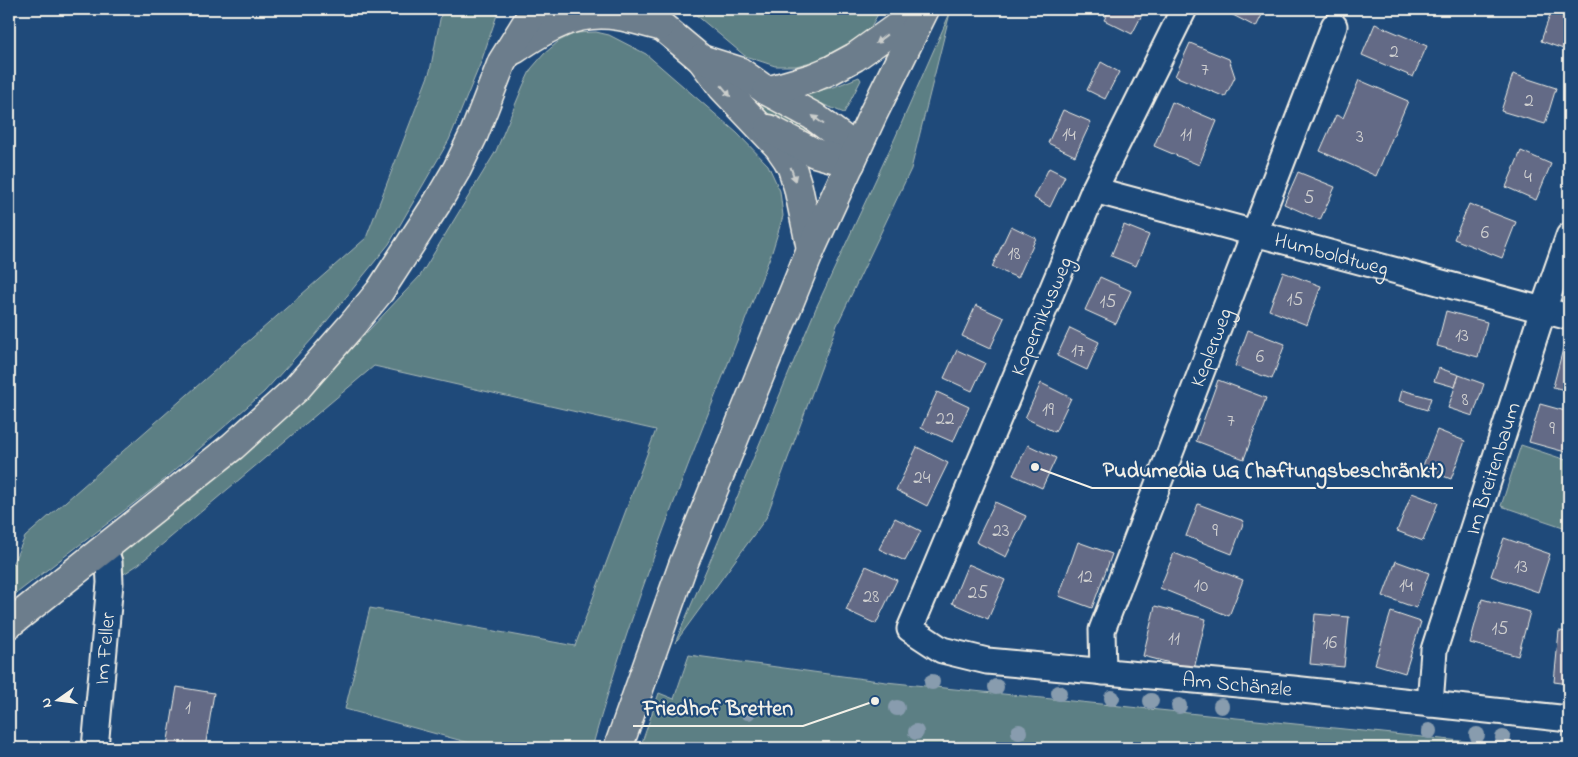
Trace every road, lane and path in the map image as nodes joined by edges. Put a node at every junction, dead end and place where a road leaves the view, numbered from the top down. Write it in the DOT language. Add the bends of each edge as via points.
graph roads {
  1 [pos="512,9"];
  2 [pos="535,9"];
  3 [pos="1184,9"];
  4 [pos="924,11"];
  5 [pos="650,17"];
  6 [pos="1334,26"];
  7 [pos="701,59"];
  8 [pos="502,62"];
  9 [pos="768,91"];
  10 [pos="754,121"];
  11 [pos="854,156"];
  12 [pos="1094,190"];
  13 [pos="1253,234"];
  14 [pos="1569,236"];
  15 [pos="812,250"];
  16 [pos="1543,310"];
  17 [pos="1569,317"];
  18 [pos="104,549"];
  19 [pos="9,624"];
  20 [pos="910,629"];
  21 [pos="1103,672"];
  22 [pos="1430,704"];
  23 [pos="1569,719"];
  24 [pos="95,748"];
  25 [pos="618,748"];
  1 -- 8 [label="main road"];
  2 -- 8 [label="main road"];
  3 -- 12 [label="street, Kopernikusweg"];
  4 -- 9 [label="main road, one-way" via="831,70"];
  4 -- 11 [label="main road"];
  5 -- 7 [label="main road"];
  5 -- 8 [label="main road" via="578,17 547,28"];
  6 -- 13 [label="street, Keplerweg"];
  7 -- 9 [label="main road" via="739,71"];
  7 -- 10 [label="main road, one-way"];
  8 -- 18 [label="main road" via="457,169 380,292 296,389 233,446"];
  11 -- 9 [label="main road, one-way" via="813,116"];
  10 -- 11 [label="main road" via="814,153"];
  10 -- 15 [label="main road, one-way" via="778,146 792,168"];
  11 -- 15 [label="main road"];
  12 -- 13 [label="street, Humboldtweg"];
  12 -- 20 [label="street, Kopernikusweg"];
  13 -- 16 [label="street, Humboldtweg"];
  13 -- 21 [label="street, Keplerweg" via="1102,630"];
  14 -- 16 [label="street, Im Breitenbaum"];
  15 -- 25 [label="main road" via="683,565"];
  16 -- 17 [label="street, Humboldtweg"];
  16 -- 22 [label="street, Im Breitenbaum" via="1434,650"];
  18 -- 19 [label="main road"];
  18 -- 24 [label="street, Im Feller" via="109,562 110,583"];
  20 -- 21 [label="street, Am Schänzle" via="942,650 987,661"];
  21 -- 22 [label="street, Am Schänzle"];
  22 -- 23 [label="street, Am Schänzle"];
}
